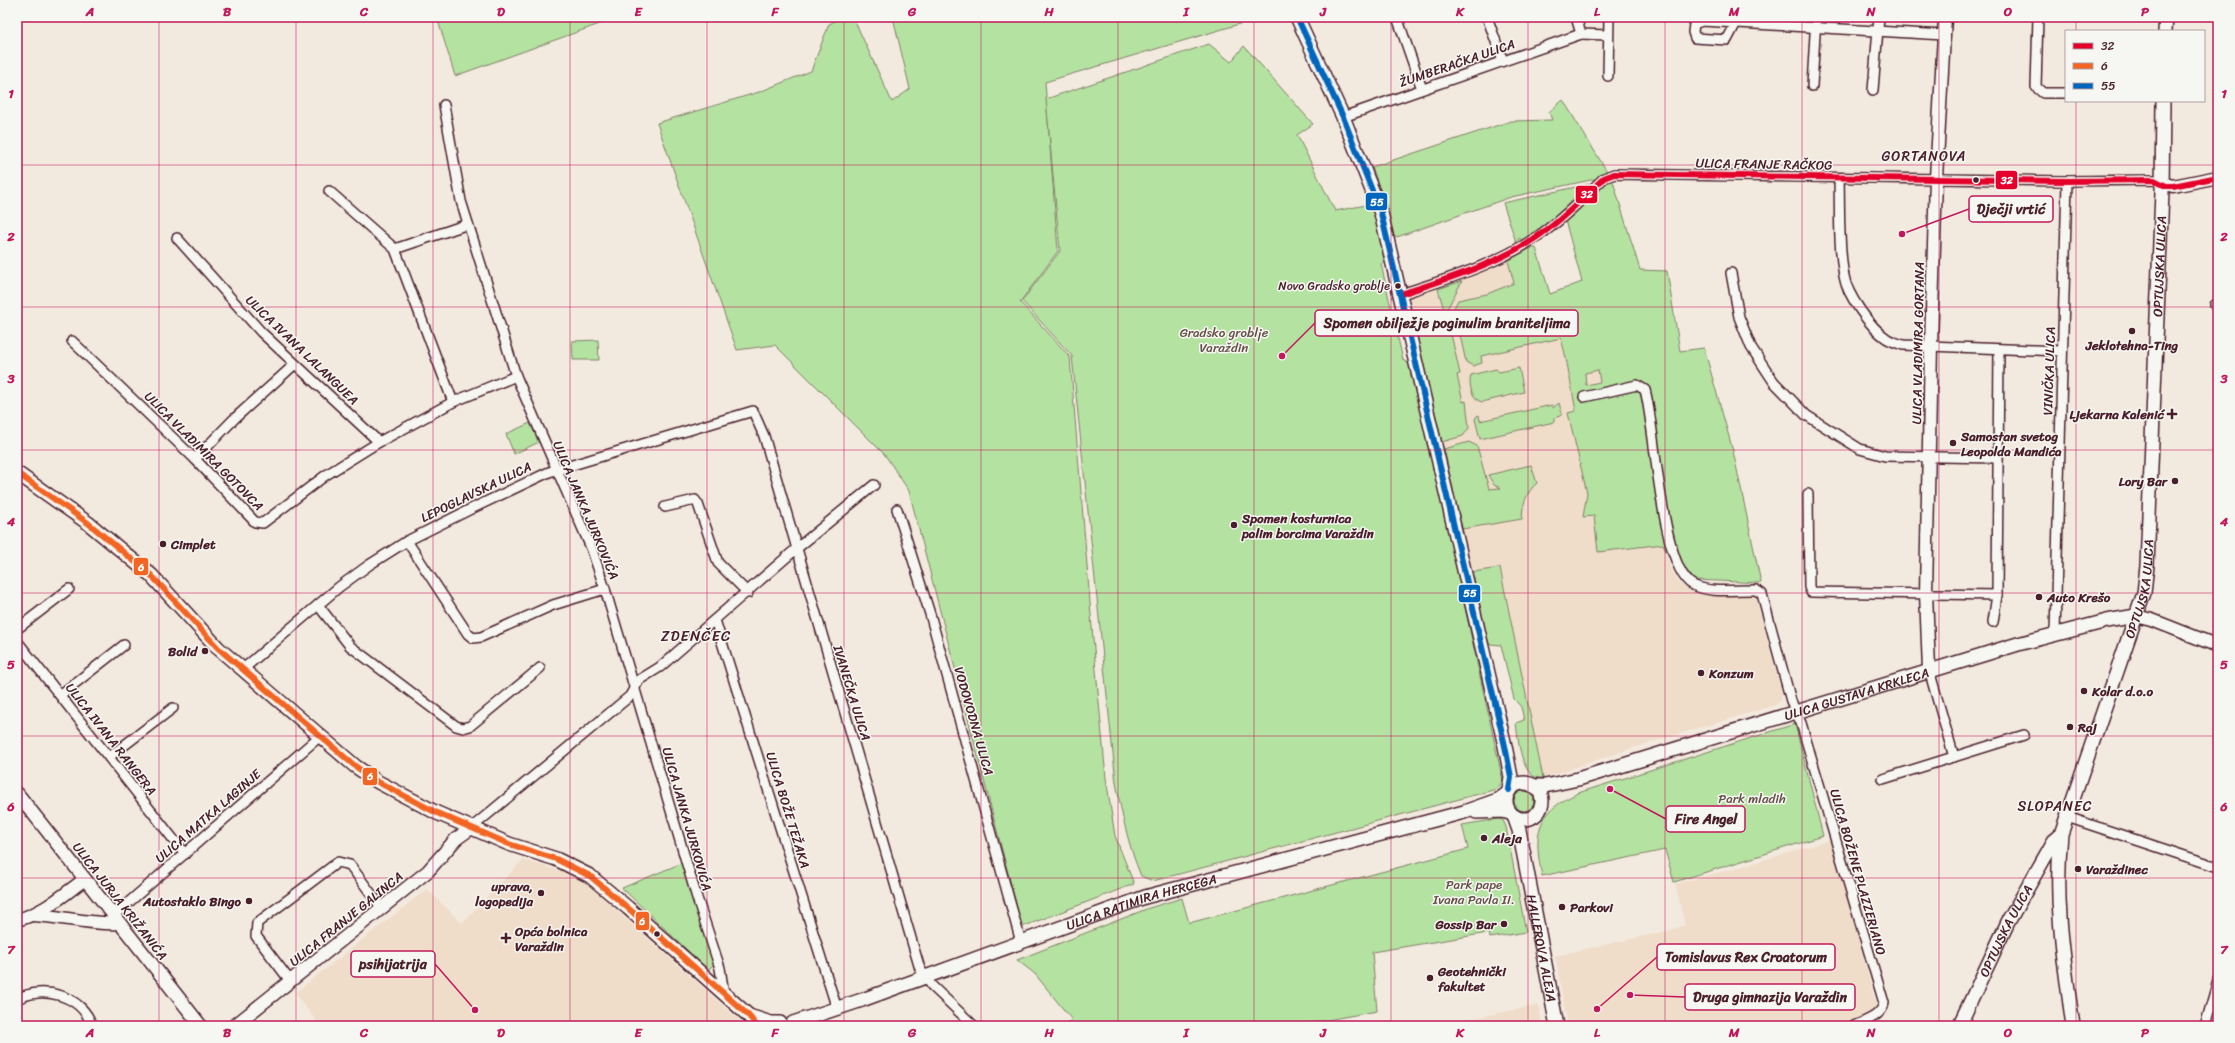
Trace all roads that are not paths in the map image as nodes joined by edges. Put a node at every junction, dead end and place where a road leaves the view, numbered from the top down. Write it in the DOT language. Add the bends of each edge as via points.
graph roads {
  1 [pos="1297,17"];
  2 [pos="1397,17"];
  3 [pos="1487,17"];
  4 [pos="1576,17"];
  5 [pos="1609,17"];
  6 [pos="1816,17"];
  7 [pos="1879,17"];
  8 [pos="1945,17"];
  9 [pos="2038,17"];
  10 [pos="2166,17"];
  11 [pos="1736,23"];
  12 [pos="1816,28"];
  13 [pos="2165,30"];
  14 [pos="1878,31"];
  15 [pos="1581,34"];
  16 [pos="1608,35"];
  17 [pos="1944,35"];
  18 [pos="1503,61"];
  19 [pos="1608,76"];
  20 [pos="1812,86"];
  21 [pos="1422,89"];
  22 [pos="1873,90"];
  23 [pos="2065,93"];
  24 [pos="2163,102"];
  25 [pos="444,105"];
  26 [pos="1343,117"];
  27 [pos="2218,177"];
  28 [pos="1839,178"];
  29 [pos="1936,178"];
  30 [pos="2067,181"];
  31 [pos="2162,183"];
  32 [pos="329,191"];
  33 [pos="468,224"];
  34 [pos="177,238"];
  35 [pos="395,249"];
  36 [pos="1732,274"];
  37 [pos="1401,294"];
  38 [pos="72,341"];
  39 [pos="1931,346"];
  40 [pos="1999,349"];
  41 [pos="2062,350"];
  42 [pos="295,364"];
  43 [pos="516,376"];
  44 [pos="1584,397"];
  45 [pos="453,402"];
  46 [pos="757,416"];
  47 [pos="378,442"];
  48 [pos="195,458"];
  49 [pos="1929,458"];
  50 [pos="1997,458"];
  51 [pos="556,470"];
  52 [pos="17,473"];
  53 [pos="874,485"];
  54 [pos="1808,494"];
  55 [pos="665,507"];
  56 [pos="897,509"];
  57 [pos="407,541"];
  58 [pos="796,549"];
  59 [pos="69,589"];
  60 [pos="605,589"];
  61 [pos="748,593"];
  62 [pos="1926,593"];
  63 [pos="1997,595"];
  64 [pos="318,605"];
  65 [pos="2136,616"];
  66 [pos="715,620"];
  67 [pos="1993,622"];
  68 [pos="17,628"];
  69 [pos="2055,634"];
  70 [pos="17,641"];
  71 [pos="124,645"];
  72 [pos="2218,646"];
  73 [pos="540,668"];
  74 [pos="242,670"];
  75 [pos="1929,670"];
  76 [pos="635,688"];
  77 [pos="60,695"];
  78 [pos="173,708"];
  79 [pos="1796,711"];
  80 [pos="320,736"];
  81 [pos="2024,736"];
  82 [pos="1505,746"];
  83 [pos="109,757"];
  84 [pos="1954,757"];
  85 [pos="1578,779"];
  86 [pos="1883,779"];
  87 [pos="1531,784"];
  88 [pos="1508,792"];
  89 [pos="17,794"];
  90 [pos="1541,805"];
  91 [pos="1464,812"];
  92 [pos="1512,814"];
  93 [pos="1533,816"];
  94 [pos="2067,816"];
  95 [pos="470,829"];
  96 [pos="2061,834"];
  97 [pos="184,854"];
  98 [pos="2218,867"];
  99 [pos="1527,870"];
  100 [pos="2057,878"];
  101 [pos="85,879"];
  102 [pos="2028,886"];
  103 [pos="381,907"];
  104 [pos="32,915"];
  105 [pos="17,920"];
  106 [pos="116,920"];
  107 [pos="1021,942"];
  108 [pos="924,977"];
  109 [pos="2218,981"];
  110 [pos="290,982"];
  111 [pos="725,995"];
  112 [pos="17,999"];
  113 [pos="831,1010"];
  114 [pos="753,1021"];
  115 [pos="787,1024"];
  116 [pos="92,1026"];
  117 [pos="201,1026"];
  118 [pos="234,1026"];
  119 [pos="811,1026"];
  120 [pos="974,1026"];
  121 [pos="1557,1026"];
  122 [pos="1854,1026"];
  123 [pos="1959,1026"];
  124 [pos="2073,1026"];
  125 [pos="2205,1026"];
  1 -- 26 [label="main road"];
  2 -- 21 [label="street"];
  3 -- 18 [label="street"];
  4 -- 15 [label="street"];
  5 -- 16 [label="street"];
  6 -- 12 [label="street"];
  7 -- 14 [label="street"];
  8 -- 17 [label="street, ULICA VLADIMIRA GORTANA"];
  9 -- 23 [label="street" via="2036,87 2043,93"];
  10 -- 13 [label="main road"];
  11 -- 12 [label="street"];
  12 -- 14 [label="street"];
  12 -- 20 [label="street"];
  14 -- 17 [label="street"];
  14 -- 22 [label="street"];
  15 -- 16 [label="street"];
  15 -- 18 [label="street, ŽUMBERAČKA ULICA"];
  16 -- 19 [label="street"];
  17 -- 29 [label="street, ULICA VLADIMIRA GORTANA"];
  18 -- 21 [label="street, ŽUMBERAČKA ULICA"];
  21 -- 26 [label="street, ŽUMBERAČKA ULICA"];
  24 -- 31 [label="main road, OPTUJSKA ULICA"];
  25 -- 33 [label="street, ULICA JANKA JURKOVIĆA"];
  26 -- 37 [label="main road" via="1381,213"];
  27 -- 31 [label="street" via="2173,186"];
  28 -- 29 [label="street, ULICA FRANJE RAČKOG"];
  28 -- 37 [label="street, ULICA FRANJE RAČKOG" via="1614,174 1604,178 1548,229 1521,247 1478,268"];
  28 -- 39 [label="street" via="1840,238 1844,277 1857,305 1872,326 1886,339 1903,345"];
  29 -- 30 [label="street, ULICA FRANJE RAČKOG"];
  29 -- 39 [label="street, ULICA VLADIMIRA GORTANA"];
  30 -- 31 [label="street, ULICA FRANJE RAČKOG" via="2154,180"];
  30 -- 41 [label="street, VINIČKA ULICA"];
  31 -- 65 [label="main road, OPTUJSKA ULICA" via="2147,566 2144,592"];
  32 -- 35 [label="street"];
  33 -- 35 [label="street"];
  33 -- 43 [label="street, ULICA JANKA JURKOVIĆA"];
  34 -- 42 [label="street, ULICA IVANA LALANGUEA" via="261,332"];
  35 -- 45 [label="street"];
  36 -- 49 [label="street" via="1739,316 1751,347 1774,382 1806,415 1860,449 1885,456"];
  37 -- 82 [label="main road"];
  38 -- 48 [label="street, ULICA VLADIMIRA GOTOVCA"];
  39 -- 40 [label="street"];
  39 -- 49 [label="street, ULICA VLADIMIRA GORTANA"];
  40 -- 41 [label="street"];
  40 -- 50 [label="street"];
  41 -- 69 [label="street, VINIČKA ULICA"];
  42 -- 47 [label="street, ULICA IVANA LALANGUEA"];
  42 -- 48 [label="street"];
  43 -- 45 [label="street, ULICA VLADIMIRA GOTOVCA"];
  43 -- 51 [label="street, ULICA JANKA JURKOVIĆA"];
  44 -- 79 [label="street, ULICA BOŽENE PLAZZERIANO" via="1637,385 1645,390 1669,539 1680,570 1687,580 1698,587 1756,590 1762,594"];
  45 -- 47 [label="street, ULICA VLADIMIRA GOTOVCA"];
  46 -- 51 [label="street, LEPOGLAVSKA ULICA" via="754,411 746,413"];
  46 -- 58 [label="street, IVANEČKA ULICA"];
  47 -- 48 [label="street, ULICA VLADIMIRA GOTOVCA" via="326,475 263,523 255,522"];
  49 -- 50 [label="street"];
  49 -- 62 [label="street, ULICA VLADIMIRA GORTANA"];
  50 -- 63 [label="street"];
  51 -- 57 [label="street, LEPOGLAVSKA ULICA" via="536,476"];
  51 -- 60 [label="street, ULICA JANKA JURKOVIĆA" via="592,550"];
  52 -- 74 [label="main road" via="88,523 151,575 218,648"];
  53 -- 58 [label="street"];
  54 -- 62 [label="street" via="1811,592"];
  55 -- 61 [label="street" via="694,500 698,504 718,563"];
  56 -- 107 [label="street, VODOVODNA ULICA" via="932,621"];
  57 -- 60 [label="street" via="473,638 481,637 553,605"];
  57 -- 64 [label="street, LEPOGLAVSKA ULICA" via="369,565"];
  58 -- 61 [label="street"];
  58 -- 108 [label="street, IVANEČKA ULICA" via="897,894"];
  59 -- 68 [label="street"];
  60 -- 76 [label="street, ULICA JANKA JURKOVIĆA"];
  61 -- 66 [label="street"];
  62 -- 63 [label="street"];
  62 -- 75 [label="street, ULICA VLADIMIRA GORTANA"];
  63 -- 67 [label="street"];
  64 -- 73 [label="street" via="350,646 422,702 456,726 463,728 470,726"];
  64 -- 74 [label="street, LEPOGLAVSKA ULICA"];
  65 -- 69 [label="main road, ULICA GUSTAVA KRKLECA"];
  65 -- 72 [label="street"];
  65 -- 94 [label="main road, OPTUJSKA ULICA"];
  66 -- 76 [label="street" via="660,667 638,680"];
  66 -- 113 [label="street, ULICA BOŽE TEŽAKA"];
  69 -- 75 [label="main road, ULICA GUSTAVA KRKLECA"];
  70 -- 77 [label="street, ULICA IVANA RANGERA"];
  71 -- 77 [label="street"];
  74 -- 80 [label="main road"];
  75 -- 79 [label="main road, ULICA GUSTAVA KRKLECA"];
  75 -- 84 [label="street"];
  76 -- 95 [label="street" via="630,696"];
  76 -- 111 [label="street, ULICA JANKA JURKOVIĆA" via="720,968"];
  77 -- 83 [label="street, ULICA IVANA RANGERA"];
  78 -- 83 [label="street"];
  79 -- 85 [label="main road, ULICA GUSTAVA KRKLECA"];
  79 -- 122 [label="street, ULICA BOŽENE PLAZZERIANO" via="1884,1002 1877,1014"];
  80 -- 95 [label="main road" via="378,782"];
  80 -- 97 [label="street, ULICA MATKA LAGINJE"];
  81 -- 84 [label="street"];
  82 -- 87 [label="main road" via="1518,772"];
  82 -- 88 [label="main road" via="1511,777"];
  83 -- 97 [label="street, ULICA IVANA RANGERA"];
  84 -- 86 [label="street"];
  85 -- 87 [label="main road, ULICA GUSTAVA KRKLECA" via="1545,786"];
  85 -- 90 [label="main road, ULICA GUSTAVA KRKLECA"];
  87 -- 88 [label="main road" via="1517,784"];
  87 -- 90 [label="main road" via="1540,794"];
  88 -- 91 [label="main road, ULICA RATIMIRA HERCEGA" via="1498,800"];
  88 -- 92 [label="main road" via="1506,803"];
  89 -- 101 [label="street, ULICA JURJA KRIŽANIĆA"];
  90 -- 93 [label="main road"];
  91 -- 92 [label="main road, ULICA RATIMIRA HERCEGA" via="1503,811"];
  91 -- 107 [label="main road, ULICA RATIMIRA HERCEGA" via="1169,890"];
  92 -- 93 [label="main road" via="1523,819"];
  92 -- 99 [label="main road, HALLEROVA ALEJA" via="1519,830"];
  93 -- 99 [label="main road, HALLEROVA ALEJA" via="1529,829"];
  94 -- 96 [label="main road, OPTUJSKA ULICA"];
  94 -- 98 [label="street"];
  95 -- 103 [label="street, ULICA FRANJE GALINCA" via="456,839 428,872"];
  95 -- 111 [label="main road" via="556,859 590,876"];
  96 -- 100 [label="main road, OPTUJSKA ULICA"];
  96 -- 102 [label="main road" via="2054,841"];
  97 -- 106 [label="street, ULICA MATKA LAGINJE"];
  99 -- 121 [label="main road, HALLEROVA ALEJA"];
  100 -- 102 [label="main road, OPTUJSKA ULICA" via="2040,880"];
  100 -- 124 [label="main road"];
  101 -- 104 [label="street"];
  101 -- 106 [label="street, ULICA JURJA KRIŽANIĆA"];
  102 -- 123 [label="main road, OPTUJSKA ULICA" via="2008,922"];
  103 -- 110 [label="street, ULICA FRANJE GALINCA"];
  103 -- 110 [label="street" via="350,865 338,862 257,923 256,936"];
  104 -- 105 [label="street"];
  104 -- 106 [label="street" via="104,924"];
  106 -- 117 [label="street, ULICA JURJA KRIŽANIĆA"];
  107 -- 108 [label="main road, ULICA RATIMIRA HERCEGA"];
  108 -- 113 [label="main road, ULICA RATIMIRA HERCEGA"];
  108 -- 120 [label="street"];
  109 -- 125 [label="street"];
  110 -- 118 [label="street, ULICA FRANJE GALINCA"];
  111 -- 114 [label="main road"];
  112 -- 116 [label="street" via="26,994 44,992 62,995 81,1009"];
  113 -- 115 [label="main road, ULICA RATIMIRA HERCEGA"];
  113 -- 119 [label="main road, ULICA RATIMIRA HERCEGA"];
  114 -- 115 [label="main road"];
}
